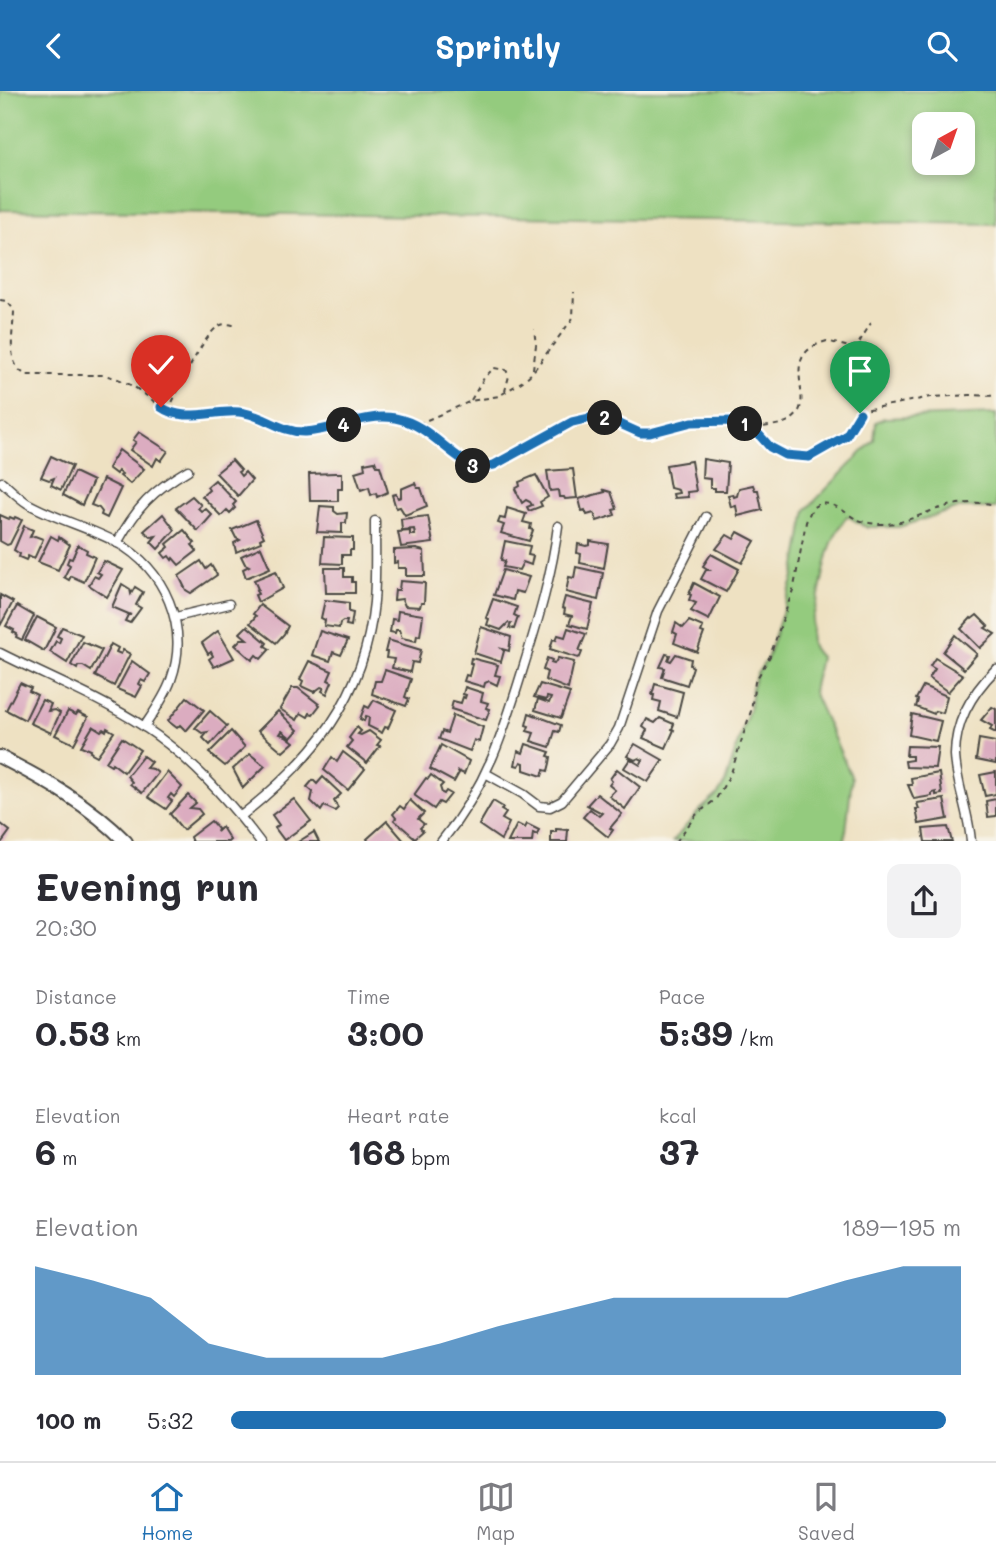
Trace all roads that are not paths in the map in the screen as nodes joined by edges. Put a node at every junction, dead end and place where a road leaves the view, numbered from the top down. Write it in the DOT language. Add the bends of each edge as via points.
graph roads {
  1 [pos="188,470"];
  2 [pos="2,482"];
  3 [pos="706,517"];
  4 [pos="375,521"];
  5 [pos="558,526"];
  6 [pos="117,543"];
  7 [pos="229,604"];
  8 [pos="176,617"];
  9 [pos="2,654"];
  10 [pos="0,664"];
  11 [pos="996,669"];
  12 [pos="144,727"];
  13 [pos="0,757"];
  14 [pos="487,774"];
  15 [pos="241,816"];
  16 [pos="125,841"];
  17 [pos="259,841"];
  18 [pos="442,841"];
  19 [pos="971,841"];
  1 -- 6 [label="street" via="150,494"];
  2 -- 6 [label="street" via="27,502"];
  3 -- 14 [label="street" via="658,611 619,728 562,801 539,806"];
  4 -- 15 [label="street" via="374,601 354,682 310,754"];
  5 -- 14 [label="street" via="545,596"];
  6 -- 8 [label="street" via="159,581"];
  7 -- 8 [label="street"];
  8 -- 12 [label="street" via="171,679"];
  9 -- 10 [label="street"];
  9 -- 12 [label="street"];
  11 -- 19 [label="street" via="971,698 957,736 955,755"];
  12 -- 15 [label="street" via="194,768"];
  13 -- 16 [label="street" via="85,807"];
  14 -- 18 [label="street"];
  15 -- 17 [label="street"];
}
